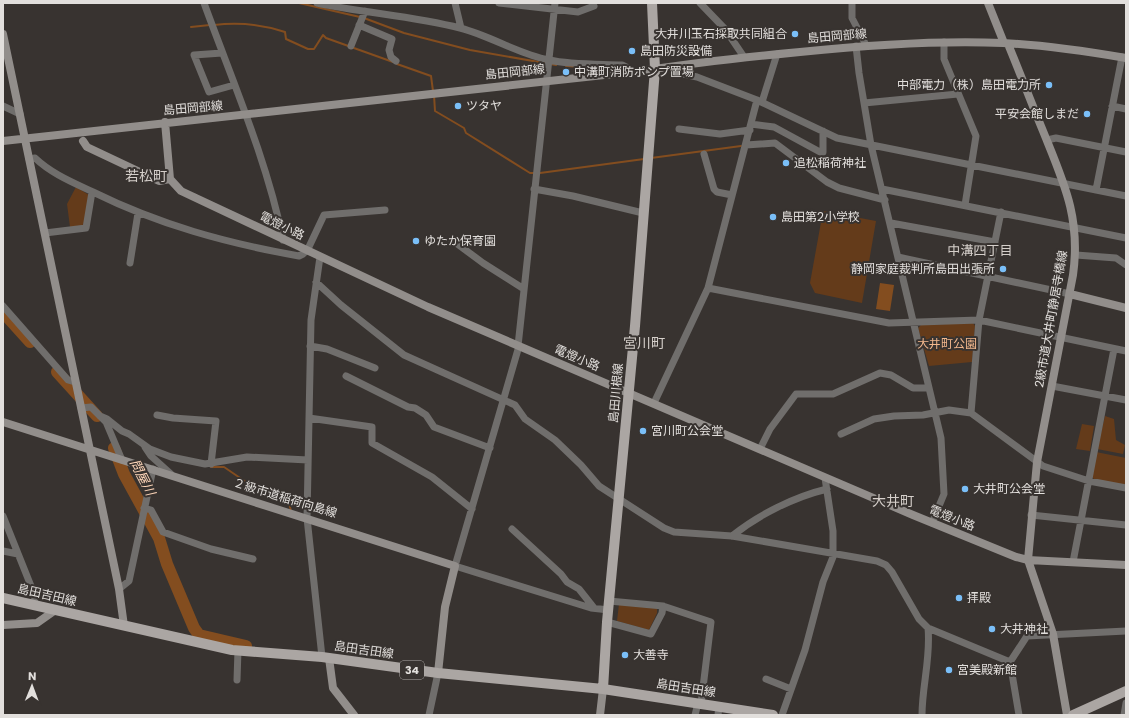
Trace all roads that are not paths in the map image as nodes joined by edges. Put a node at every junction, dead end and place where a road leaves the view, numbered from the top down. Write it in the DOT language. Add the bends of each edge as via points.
graph roads {
  1 [pos="204,3"];
  2 [pos="317,3"];
  3 [pos="455,3"];
  4 [pos="499,3"];
  5 [pos="652,3"];
  6 [pos="700,3"];
  7 [pos="852,3"];
  8 [pos="988,3"];
  9 [pos="555,6"];
  10 [pos="594,6"];
  11 [pos="365,11"];
  12 [pos="359,25"];
  13 [pos="461,28"];
  14 [pos="3,34"];
  15 [pos="944,42"];
  16 [pos="1006,44"];
  17 [pos="866,45"];
  18 [pos="351,46"];
  19 [pos="856,46"];
  20 [pos="222,53"];
  21 [pos="777,54"];
  22 [pos="744,57"];
  23 [pos="1124,57"];
  24 [pos="549,60"];
  25 [pos="396,61"];
  26 [pos="677,66"];
  27 [pos="655,69"];
  28 [pos="631,72"];
  29 [pos="547,81"];
  30 [pos="234,85"];
  31 [pos="958,94"];
  32 [pos="759,101"];
  33 [pos="864,103"];
  34 [pos="3,106"];
  35 [pos="1112,106"];
  36 [pos="1126,109"];
  37 [pos="20,114"];
  38 [pos="244,115"];
  39 [pos="165,122"];
  40 [pos="750,127"];
  41 [pos="680,129"];
  42 [pos="823,132"];
  43 [pos="25,139"];
  44 [pos="1047,140"];
  45 [pos="83,141"];
  46 [pos="3,142"];
  47 [pos="746,145"];
  48 [pos="871,145"];
  49 [pos="1104,148"];
  50 [pos="1126,152"];
  51 [pos="704,154"];
  52 [pos="29,159"];
  53 [pos="973,165"];
  54 [pos="170,179"];
  55 [pos="1064,183"];
  56 [pos="534,189"];
  57 [pos="882,190"];
  58 [pos="1096,190"];
  59 [pos="92,192"];
  60 [pos="732,195"];
  61 [pos="1126,196"];
  62 [pos="884,200"];
  63 [pos="965,205"];
  64 [pos="386,210"];
  65 [pos="1002,212"];
  66 [pos="138,213"];
  67 [pos="644,213"];
  68 [pos="890,223"];
  69 [pos="1075,227"];
  70 [pos="45,233"];
  71 [pos="1126,238"];
  72 [pos="283,240"];
  73 [pos="452,240"];
  74 [pos="995,242"];
  75 [pos="306,251"];
  76 [pos="1076,255"];
  77 [pos="898,257"];
  78 [pos="320,258"];
  79 [pos="130,264"];
  80 [pos="1126,265"];
  81 [pos="988,277"];
  82 [pos="316,282"];
  83 [pos="708,288"];
  84 [pos="524,289"];
  85 [pos="1070,294"];
  86 [pos="3,306"];
  87 [pos="1126,308"];
  88 [pos="979,320"];
  89 [pos="914,323"];
  90 [pos="1061,338"];
  91 [pos="310,346"];
  92 [pos="518,346"];
  93 [pos="1114,349"];
  94 [pos="1126,351"];
  95 [pos="376,368"];
  96 [pos="346,376"];
  97 [pos="75,382"];
  98 [pos="1052,386"];
  99 [pos="929,388"];
  100 [pos="629,392"];
  101 [pos="1105,396"];
  102 [pos="504,400"];
  103 [pos="1126,400"];
  104 [pos="654,403"];
  105 [pos="81,408"];
  106 [pos="935,413"];
  107 [pos="971,413"];
  108 [pos="157,414"];
  109 [pos="100,416"];
  110 [pos="309,418"];
  111 [pos="3,422"];
  112 [pos="841,434"];
  113 [pos="143,444"];
  114 [pos="490,448"];
  115 [pos="760,449"];
  116 [pos="90,450"];
  117 [pos="122,460"];
  118 [pos="308,460"];
  119 [pos="1038,462"];
  120 [pos="211,464"];
  121 [pos="152,469"];
  122 [pos="171,474"];
  123 [pos="825,478"];
  124 [pos="1089,481"];
  125 [pos="1126,488"];
  126 [pos="827,489"];
  127 [pos="619,498"];
  128 [pos="144,508"];
  129 [pos="472,509"];
  130 [pos="1031,515"];
  131 [pos="3,516"];
  132 [pos="307,518"];
  133 [pos="1081,520"];
  134 [pos="932,523"];
  135 [pos="1126,525"];
  136 [pos="512,529"];
  137 [pos="732,536"];
  138 [pos="3,551"];
  139 [pos="18,554"];
  140 [pos="833,554"];
  141 [pos="253,559"];
  142 [pos="1028,560"];
  143 [pos="1073,562"];
  144 [pos="1126,565"];
  145 [pos="455,566"];
  146 [pos="119,589"];
  147 [pos="3,598"];
  148 [pos="609,605"];
  149 [pos="34,606"];
  150 [pos="663,606"];
  151 [pos="594,608"];
  152 [pos="54,611"];
  153 [pos="607,622"];
  154 [pos="3,625"];
  155 [pos="124,626"];
  156 [pos="928,628"];
  157 [pos="1126,631"];
  158 [pos="1053,634"];
  159 [pos="238,650"];
  160 [pos="325,657"];
  161 [pos="1010,662"];
  162 [pos="438,673"];
  163 [pos="766,679"];
  164 [pos="237,680"];
  165 [pos="602,689"];
  166 [pos="791,689"];
  167 [pos="1126,691"];
  168 [pos="700,703"];
  169 [pos="1126,703"];
  170 [pos="719,711"];
  171 [pos="354,715"];
  172 [pos="429,715"];
  173 [pos="600,715"];
  174 [pos="695,715"];
  175 [pos="773,715"];
  176 [pos="782,715"];
  177 [pos="922,715"];
  178 [pos="1019,715"];
  179 [pos="1067,715"];
  180 [pos="1073,715"];
  181 [pos="1124,715"];
  1 -- 20 [label="street"];
  2 -- 11 [label="street"];
  3 -- 13 [label="street"];
  4 -- 9 [label="street"];
  5 -- 27 [label="main road, 島田川根線"];
  6 -- 22 [label="street" via="725,29"];
  7 -- 17 [label="street" via="852,18"];
  8 -- 16 [label="street, 2級市道大井町静居寺橋線"];
  9 -- 10 [label="street" via="578,12"];
  9 -- 24 [label="street"];
  11 -- 12 [label="street"];
  11 -- 13 [label="street" via="407,16"];
  12 -- 18 [label="street"];
  12 -- 25 [label="street" via="392,40 389,50 391,57"];
  13 -- 24 [label="street"];
  14 -- 37 [label="street"];
  15 -- 16 [label="street, 島田岡部線"];
  15 -- 17 [label="street, 島田岡部線"];
  15 -- 31 [label="street" via="944,59"];
  16 -- 23 [label="street, 島田岡部線"];
  16 -- 44 [label="street, 2級市道大井町静居寺橋線"];
  17 -- 19 [label="street, 島田岡部線"];
  19 -- 21 [label="street, 島田岡部線"];
  19 -- 33 [label="street"];
  20 -- 30 [label="street"];
  20 -- 30 [label="street" via="194,55 209,92"];
  21 -- 22 [label="street, 島田岡部線"];
  21 -- 32 [label="street"];
  22 -- 26 [label="street, 島田岡部線"];
  23 -- 35 [label="street"];
  24 -- 28 [label="street" via="578,64 622,65"];
  24 -- 29 [label="street"];
  26 -- 27 [label="street, 島田岡部線"];
  26 -- 32 [label="street" via="679,73 697,77"];
  27 -- 28 [label="street, 島田岡部線"];
  27 -- 67 [label="main road, 島田川根線"];
  28 -- 29 [label="street, 島田岡部線"];
  29 -- 38 [label="street, 島田岡部線"];
  29 -- 56 [label="street"];
  30 -- 38 [label="street"];
  31 -- 33 [label="street"];
  31 -- 53 [label="street" via="976,136"];
  32 -- 40 [label="street"];
  32 -- 42 [label="street"];
  33 -- 48 [label="street"];
  34 -- 37 [label="street"];
  35 -- 36 [label="street"];
  35 -- 49 [label="street"];
  37 -- 43 [label="street"];
  38 -- 39 [label="street, 島田岡部線"];
  38 -- 72 [label="street" via="276,207"];
  39 -- 43 [label="street, 島田岡部線"];
  39 -- 54 [label="street"];
  40 -- 41 [label="street" via="720,134"];
  40 -- 42 [label="street" via="774,128 820,152 823,152"];
  40 -- 47 [label="street"];
  42 -- 48 [label="street" via="837,138"];
  43 -- 46 [label="street, 島田岡部線"];
  43 -- 52 [label="street"];
  44 -- 49 [label="street" via="1056,138"];
  44 -- 55 [label="street, 2級市道大井町静居寺橋線"];
  45 -- 54 [label="street" via="88,147 159,181"];
  47 -- 60 [label="street"];
  47 -- 62 [label="street" via="775,143 827,182 839,188"];
  48 -- 53 [label="street"];
  48 -- 57 [label="street"];
  49 -- 50 [label="street"];
  49 -- 58 [label="street"];
  51 -- 60 [label="street" via="714,189"];
  52 -- 59 [label="street" via="35,158 59,176"];
  52 -- 70 [label="street"];
  53 -- 55 [label="street"];
  53 -- 63 [label="street"];
  54 -- 72 [label="street, 電燈小路" via="181,191"];
  55 -- 58 [label="street"];
  55 -- 69 [label="street, 2級市道大井町静居寺橋線"];
  56 -- 67 [label="street"];
  56 -- 84 [label="street"];
  57 -- 62 [label="street"];
  57 -- 63 [label="street"];
  58 -- 61 [label="street"];
  59 -- 66 [label="street"];
  59 -- 70 [label="street" via="86,228"];
  60 -- 83 [label="street"];
  62 -- 68 [label="street"];
  63 -- 65 [label="street"];
  64 -- 75 [label="street" via="324,215"];
  65 -- 69 [label="street"];
  65 -- 74 [label="street"];
  66 -- 75 [label="street" via="223,241 299,256"];
  66 -- 79 [label="street"];
  67 -- 100 [label="main road, 島田川根線"];
  68 -- 74 [label="street"];
  68 -- 77 [label="street"];
  69 -- 71 [label="street"];
  69 -- 76 [label="street, 2級市道大井町静居寺橋線"];
  70 -- 97 [label="street"];
  72 -- 75 [label="street, 電燈小路"];
  73 -- 84 [label="street"];
  74 -- 81 [label="street"];
  75 -- 78 [label="street, 電燈小路"];
  76 -- 80 [label="street" via="1116,258"];
  76 -- 85 [label="street, 2級市道大井町静居寺橋線"];
  77 -- 81 [label="street"];
  77 -- 89 [label="street"];
  78 -- 82 [label="street"];
  78 -- 92 [label="street, 電燈小路"];
  81 -- 85 [label="street"];
  81 -- 88 [label="street"];
  82 -- 91 [label="street"];
  82 -- 102 [label="street" via="404,355"];
  83 -- 89 [label="street" via="889,322"];
  83 -- 104 [label="street"];
  84 -- 92 [label="street"];
  85 -- 87 [label="street"];
  85 -- 90 [label="street, 2級市道大井町静居寺橋線"];
  86 -- 97 [label="street" via="68,380"];
  88 -- 89 [label="street"];
  88 -- 90 [label="street"];
  88 -- 107 [label="street"];
  89 -- 99 [label="street"];
  90 -- 93 [label="street"];
  90 -- 98 [label="street, 2級市道大井町静居寺橋線"];
  91 -- 95 [label="street" via="333,350"];
  91 -- 110 [label="street"];
  92 -- 100 [label="street, 電燈小路"];
  92 -- 102 [label="street"];
  93 -- 94 [label="street"];
  93 -- 101 [label="street"];
  96 -- 114 [label="street" via="408,407 415,408 426,415 434,427"];
  97 -- 105 [label="street"];
  98 -- 101 [label="street"];
  98 -- 119 [label="street, 2級市道大井町静居寺橋線"];
  99 -- 106 [label="street"];
  99 -- 115 [label="street" via="913,388 891,375 880,373 833,394 796,394 770,429"];
  100 -- 104 [label="street, 電燈小路"];
  100 -- 127 [label="main road, 島田川根線"];
  101 -- 103 [label="street"];
  101 -- 124 [label="street"];
  102 -- 114 [label="street"];
  102 -- 127 [label="street" via="515,404 525,419 555,440 599,486"];
  104 -- 115 [label="street, 電燈小路"];
  105 -- 109 [label="street" via="91,407"];
  105 -- 116 [label="street"];
  106 -- 107 [label="street" via="949,410"];
  106 -- 112 [label="street" via="874,419"];
  106 -- 134 [label="street" via="941,438 944,494"];
  107 -- 119 [label="street"];
  108 -- 120 [label="street" via="173,418 216,421"];
  109 -- 113 [label="street"];
  109 -- 117 [label="street" via="110,430"];
  110 -- 118 [label="street"];
  110 -- 129 [label="street" via="372,427 372,443 432,477"];
  111 -- 116 [label="street, ２級市道稲荷向島線"];
  113 -- 120 [label="street" via="171,457"];
  113 -- 122 [label="street" via="151,456"];
  114 -- 129 [label="street"];
  115 -- 123 [label="street, 電燈小路"];
  116 -- 117 [label="street, ２級市道稲荷向島線"];
  116 -- 146 [label="street"];
  117 -- 121 [label="street, ２級市道稲荷向島線"];
  118 -- 120 [label="street" via="247,457"];
  118 -- 132 [label="street"];
  119 -- 124 [label="street" via="1042,466"];
  119 -- 130 [label="street, 2級市道大井町静居寺橋線"];
  121 -- 122 [label="street, ２級市道稲荷向島線"];
  121 -- 128 [label="street"];
  122 -- 132 [label="street, ２級市道稲荷向島線"];
  123 -- 126 [label="street"];
  123 -- 134 [label="street, 電燈小路"];
  124 -- 125 [label="street"];
  124 -- 133 [label="street"];
  126 -- 137 [label="street" via="771,512"];
  126 -- 140 [label="street" via="833,531"];
  127 -- 137 [label="street" via="653,522 674,532"];
  127 -- 148 [label="main road, 島田川根線"];
  128 -- 141 [label="street" via="151,510 163,532 211,549"];
  128 -- 146 [label="street" via="129,581"];
  129 -- 145 [label="street"];
  130 -- 133 [label="street"];
  130 -- 142 [label="street, 2級市道大井町静居寺橋線"];
  131 -- 139 [label="street"];
  132 -- 145 [label="street, ２級市道稲荷向島線"];
  132 -- 160 [label="street"];
  133 -- 135 [label="street"];
  133 -- 143 [label="street"];
  134 -- 142 [label="street, 電燈小路"];
  136 -- 151 [label="street" via="561,574 566,582 580,589"];
  137 -- 140 [label="street"];
  138 -- 139 [label="street"];
  139 -- 149 [label="street" via="35,596"];
  140 -- 156 [label="street" via="877,561 886,565 919,619"];
  140 -- 166 [label="street"];
  142 -- 143 [label="street, 電燈小路"];
  142 -- 158 [label="street"];
  143 -- 144 [label="street, 電燈小路"];
  145 -- 151 [label="street"];
  145 -- 162 [label="street" via="445,607"];
  146 -- 155 [label="street"];
  147 -- 149 [label="main road, 島田吉田線 / 34"];
  148 -- 150 [label="street"];
  148 -- 151 [label="street"];
  148 -- 153 [label="main road, 島田川根線"];
  149 -- 152 [label="main road, 島田吉田線 / 34"];
  150 -- 153 [label="street" via="651,634"];
  150 -- 168 [label="street" via="711,622"];
  152 -- 154 [label="street" via="37,623"];
  152 -- 155 [label="main road, 島田吉田線 / 34"];
  153 -- 165 [label="main road, 島田川根線"];
  155 -- 159 [label="main road, 島田吉田線 / 34"];
  156 -- 161 [label="street"];
  156 -- 177 [label="street" via="929,649 922,695"];
  157 -- 158 [label="street"];
  158 -- 161 [label="street" via="1028,636"];
  158 -- 179 [label="street"];
  159 -- 160 [label="main road, 島田吉田線 / 34"];
  159 -- 164 [label="street"];
  160 -- 162 [label="main road, 島田吉田線 / 34"];
  160 -- 171 [label="street" via="333,688"];
  161 -- 178 [label="street"];
  162 -- 165 [label="main road, 島田吉田線 / 34"];
  162 -- 172 [label="street"];
  163 -- 166 [label="street"];
  165 -- 168 [label="main road, 島田吉田線 / 34"];
  165 -- 173 [label="street"];
  166 -- 176 [label="street"];
  167 -- 180 [label="main road"];
  168 -- 170 [label="main road, 島田吉田線 / 34"];
  168 -- 174 [label="street"];
  169 -- 181 [label="street"];
  170 -- 175 [label="main road, 島田吉田線 / 34"];
}
